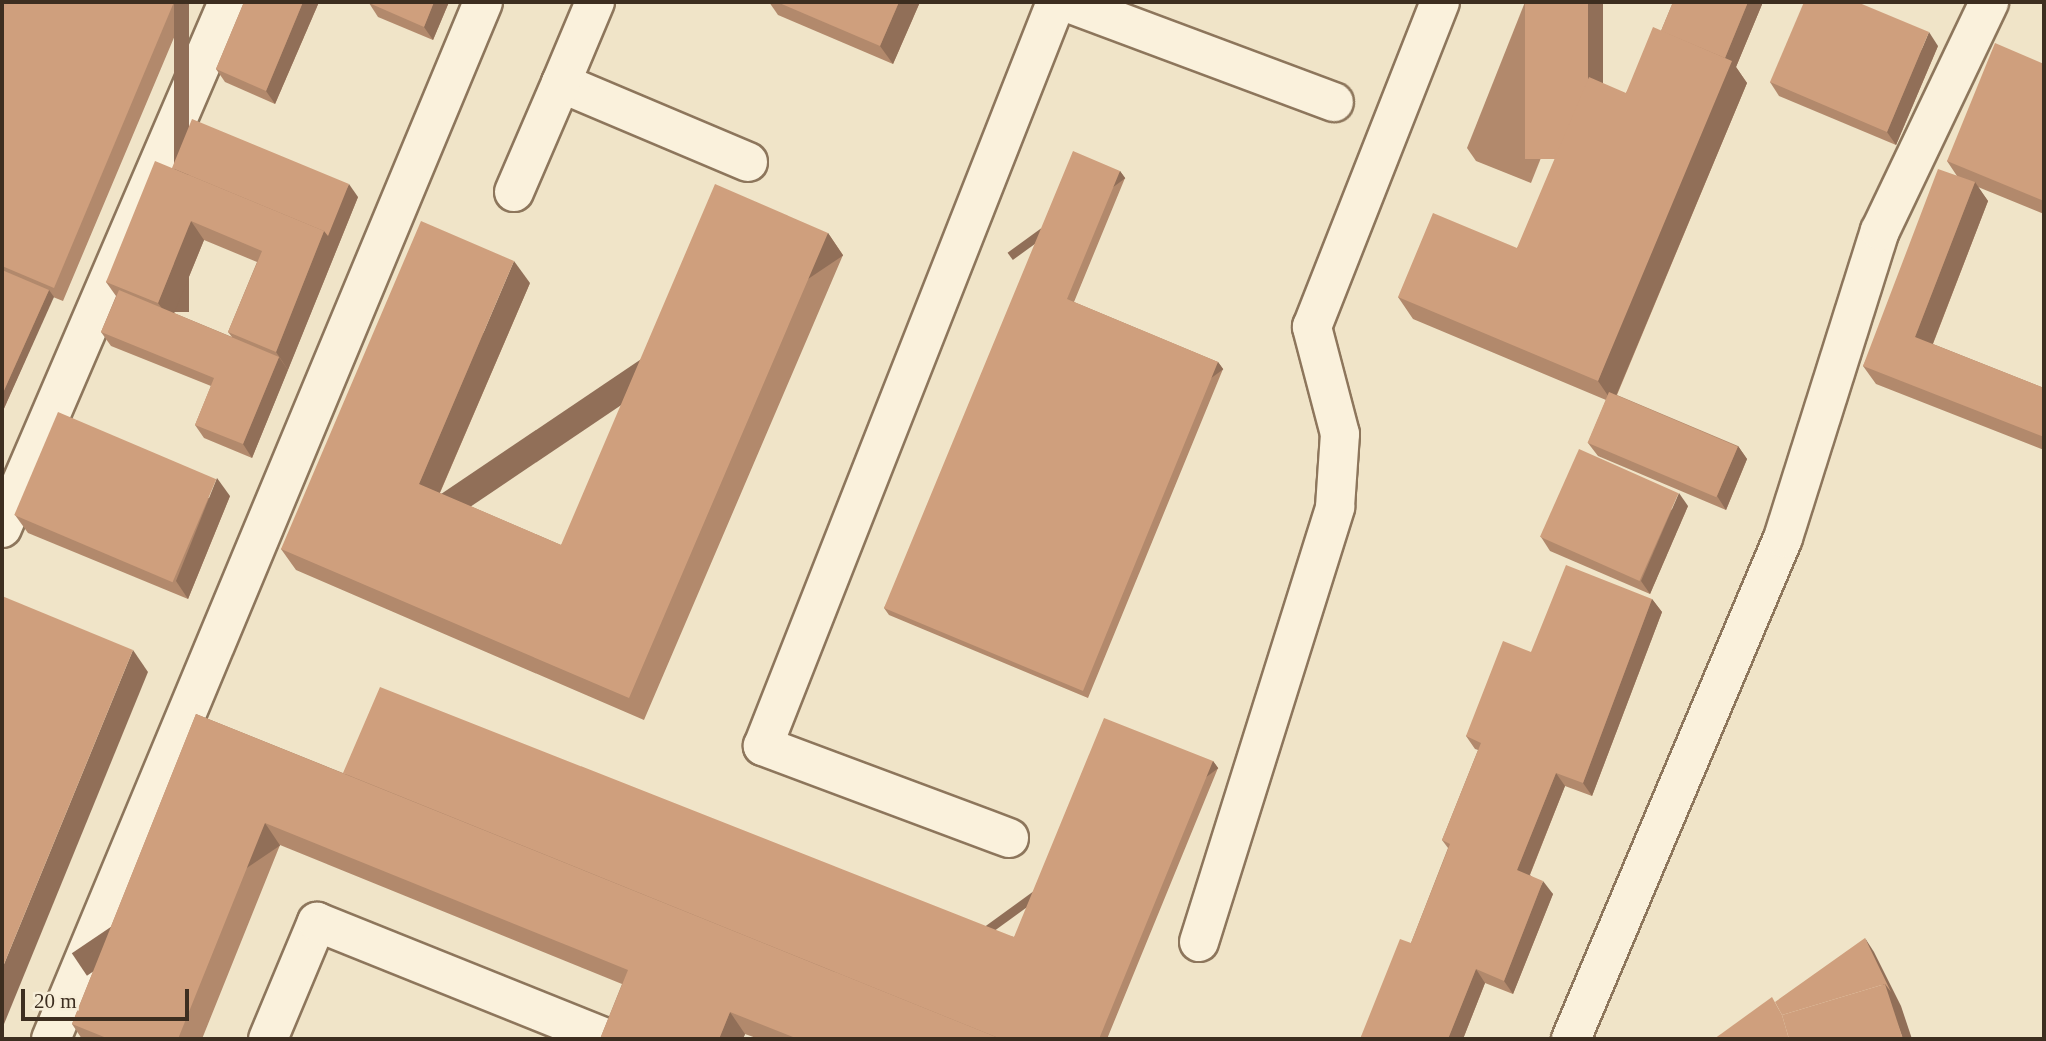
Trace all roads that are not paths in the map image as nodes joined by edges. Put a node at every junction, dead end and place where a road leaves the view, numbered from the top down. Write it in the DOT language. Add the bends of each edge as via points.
graph roads {
  1 [pos="228,2"];
  2 [pos="484,2"];
  3 [pos="595,2"];
  4 [pos="1056,2"];
  5 [pos="1066,2"];
  6 [pos="1440,2"];
  7 [pos="1989,2"];
  8 [pos="561,83"];
  9 [pos="1334,102"];
  10 [pos="748,162"];
  11 [pos="514,192"];
  12 [pos="1880,231"];
  13 [pos="1915,245"];
  14 [pos="2,528"];
  15 [pos="1009,838"];
  16 [pos="1199,942"];
  17 [pos="51,1039"];
  18 [pos="268,1039"];
  19 [pos="608,1039"];
  20 [pos="1571,1039"];
  1 -- 14 [label="lane"];
  2 -- 17 [label="lane"];
  3 -- 8 [label="lane"];
  4 -- 15 [label="lane" via="763,746"];
  5 -- 9 [label="lane"];
  6 -- 16 [label="lane" via="1312,327 1340,434 1335,507"];
  7 -- 12 [label="lane"];
  8 -- 10 [label="lane"];
  8 -- 11 [label="lane"];
  12 -- 13 [label="lane"];
  12 -- 20 [label="lane" via="1783,538"];
  18 -- 19 [label="lane" via="317,922"];
}
